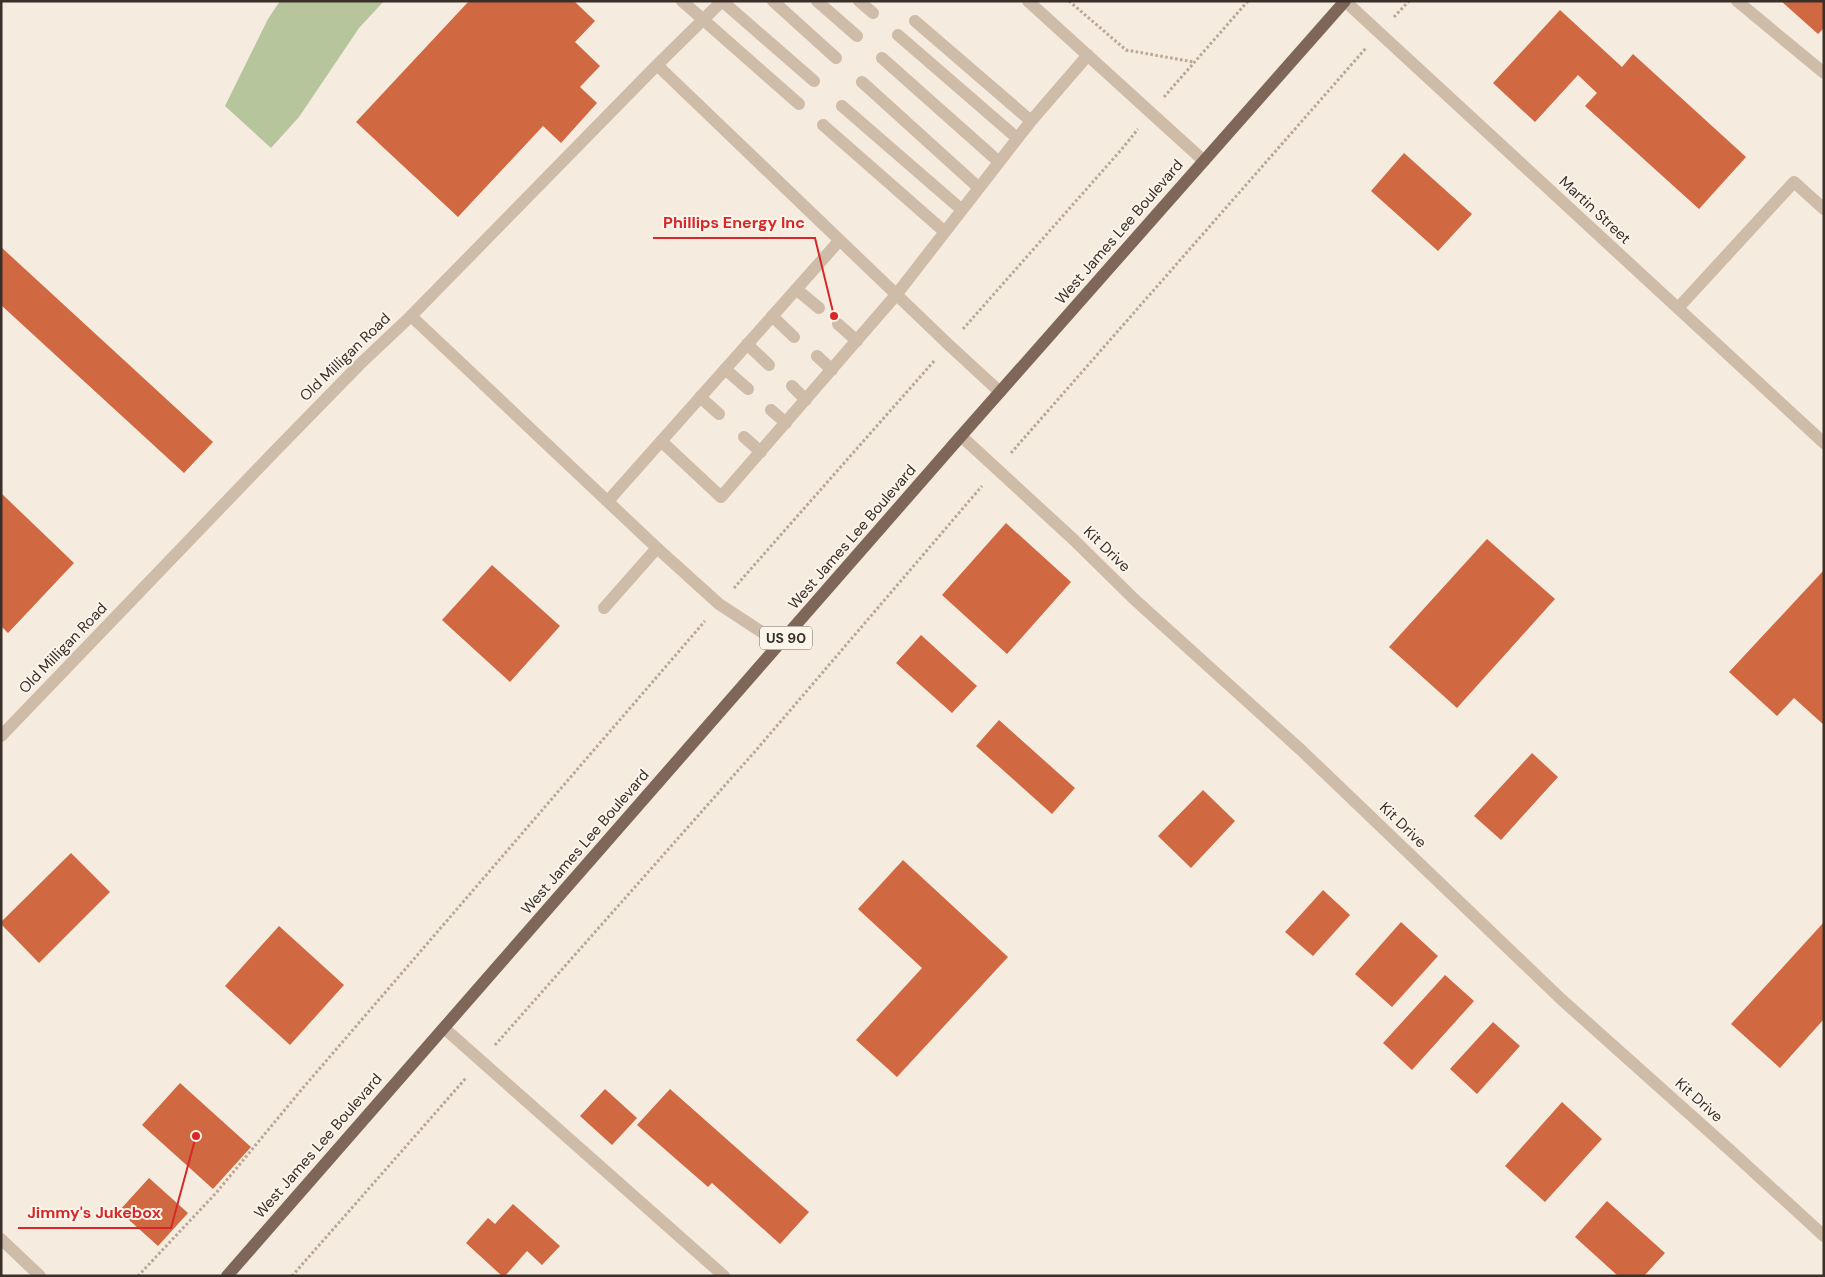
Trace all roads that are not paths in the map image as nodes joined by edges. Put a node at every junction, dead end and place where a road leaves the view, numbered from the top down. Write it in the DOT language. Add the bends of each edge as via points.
graph roads {
  1 [pos="682,1"];
  2 [pos="773,1"];
  3 [pos="817,1"];
  4 [pos="859,1"];
  5 [pos="1028,1"];
  6 [pos="1345,1"];
  7 [pos="1738,1"];
  8 [pos="872,13"];
  9 [pos="703,20"];
  10 [pos="915,22"];
  11 [pos="898,35"];
  12 [pos="856,36"];
  13 [pos="1088,55"];
  14 [pos="836,58"];
  15 [pos="882,58"];
  16 [pos="657,65"];
  17 [pos="1824,73"];
  18 [pos="814,81"];
  19 [pos="862,82"];
  20 [pos="799,104"];
  21 [pos="842,106"];
  22 [pos="1031,121"];
  23 [pos="823,125"];
  24 [pos="1017,138"];
  25 [pos="1204,160"];
  26 [pos="999,162"];
  27 [pos="979,188"];
  28 [pos="1824,209"];
  29 [pos="962,210"];
  30 [pos="945,232"];
  31 [pos="840,241"];
  32 [pos="796,289"];
  33 [pos="896,296"];
  34 [pos="819,308"];
  35 [pos="1678,308"];
  36 [pos="411,316"];
  37 [pos="772,316"];
  38 [pos="838,324"];
  39 [pos="794,336"];
  40 [pos="857,341"];
  41 [pos="747,344"];
  42 [pos="816,356"];
  43 [pos="769,365"];
  44 [pos="726,369"];
  45 [pos="832,370"];
  46 [pos="792,386"];
  47 [pos="748,389"];
  48 [pos="1000,392"];
  49 [pos="700,398"];
  50 [pos="806,400"];
  51 [pos="771,410"];
  52 [pos="719,414"];
  53 [pos="786,423"];
  54 [pos="961,436"];
  55 [pos="744,437"];
  56 [pos="661,442"];
  57 [pos="1824,443"];
  58 [pos="761,452"];
  59 [pos="608,501"];
  60 [pos="657,548"];
  61 [pos="604,608"];
  62 [pos="780,644"];
  63 [pos="1,736"];
  64 [pos="444,1028"];
  65 [pos="1824,1236"];
  66 [pos="1,1239"];
  67 [pos="40,1276"];
  68 [pos="227,1276"];
  69 [pos="724,1276"];
  1 -- 9 [label="street"];
  2 -- 14 [label="street"];
  3 -- 12 [label="street"];
  4 -- 8 [label="street"];
  5 -- 13 [label="street"];
  6 -- 25 [label="main road, West James Lee Boulevard / US 90"];
  6 -- 35 [label="street, Martin Street"];
  7 -- 17 [label="street"];
  9 -- 16 [label="street"];
  9 -- 18 [label="street" via="722,1"];
  9 -- 20 [label="street"];
  10 -- 22 [label="street"];
  11 -- 24 [label="street"];
  13 -- 22 [label="street"];
  13 -- 25 [label="street"];
  15 -- 26 [label="street"];
  16 -- 31 [label="street"];
  16 -- 36 [label="street"];
  19 -- 27 [label="street"];
  21 -- 29 [label="street"];
  22 -- 24 [label="street"];
  23 -- 30 [label="street"];
  24 -- 26 [label="street"];
  25 -- 48 [label="main road, West James Lee Boulevard / US 90"];
  26 -- 27 [label="street"];
  27 -- 29 [label="street"];
  28 -- 35 [label="street" via="1794,182"];
  29 -- 30 [label="street"];
  30 -- 33 [label="street"];
  31 -- 32 [label="street"];
  31 -- 33 [label="street"];
  32 -- 34 [label="street"];
  32 -- 37 [label="street"];
  33 -- 40 [label="street"];
  33 -- 48 [label="street"];
  35 -- 57 [label="street, Martin Street"];
  36 -- 59 [label="street, Old Milligan Road"];
  36 -- 63 [label="street, Old Milligan Road" via="274,452"];
  37 -- 39 [label="street"];
  37 -- 41 [label="street"];
  38 -- 40 [label="street"];
  40 -- 45 [label="street"];
  41 -- 43 [label="street"];
  41 -- 44 [label="street"];
  42 -- 45 [label="street"];
  44 -- 47 [label="street"];
  44 -- 49 [label="street"];
  45 -- 50 [label="street"];
  46 -- 50 [label="street"];
  48 -- 54 [label="main road, West James Lee Boulevard / US 90"];
  49 -- 52 [label="street"];
  49 -- 56 [label="street"];
  50 -- 53 [label="street"];
  51 -- 53 [label="street"];
  53 -- 58 [label="street"];
  54 -- 62 [label="main road, West James Lee Boulevard / US 90"];
  54 -- 65 [label="street, Kit Drive" via="1301,750 1561,1000"];
  55 -- 58 [label="street"];
  56 -- 58 [label="street" via="722,497"];
  56 -- 59 [label="street"];
  59 -- 60 [label="street, Old Milligan Road"];
  60 -- 61 [label="street"];
  60 -- 62 [label="street, Old Milligan Road" via="719,604"];
  62 -- 64 [label="main road, West James Lee Boulevard / US 90"];
  64 -- 68 [label="main road, West James Lee Boulevard / US 90"];
  64 -- 69 [label="street"];
  66 -- 67 [label="street"];
}
